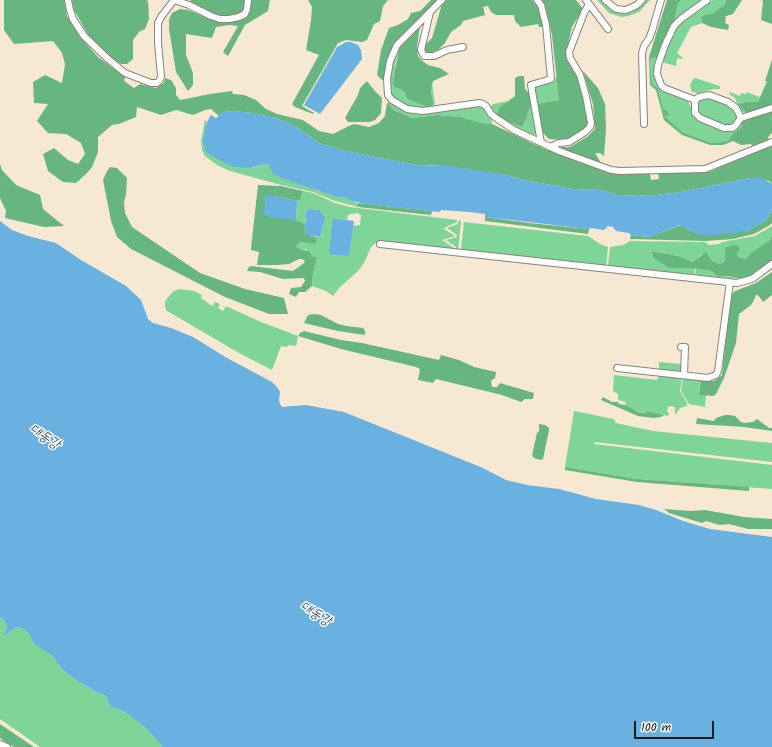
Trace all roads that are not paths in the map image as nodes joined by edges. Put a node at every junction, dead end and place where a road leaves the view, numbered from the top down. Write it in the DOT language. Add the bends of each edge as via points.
graph roads {
  1 [pos="68,0"];
  2 [pos="174,0"];
  3 [pos="248,0"];
  4 [pos="442,0"];
  5 [pos="537,0"];
  6 [pos="605,0"];
  7 [pos="642,0"];
  8 [pos="661,0"];
  9 [pos="707,0"];
  10 [pos="588,2"];
  11 [pos="430,12"];
  12 [pos="608,29"];
  13 [pos="463,47"];
  14 [pos="695,100"];
  15 [pos="772,108"];
  16 [pos="741,118"];
  17 [pos="644,124"];
  18 [pos="772,142"];
  19 [pos="541,143"];
  20 [pos="550,147"];
  21 [pos="380,244"];
  22 [pos="772,264"];
  23 [pos="730,282"];
  24 [pos="681,347"];
  25 [pos="617,368"];
  26 [pos="684,375"];
  27 [pos="1,745"];
  28 [pos="7,747"];
  1 -- 2 [label="street" via="73,19 84,36 125,73 151,84 157,83 161,76 158,23"];
  2 -- 3 [label="street" via="210,16 229,19 245,14"];
  4 -- 11 [label="street"];
  5 -- 19 [label="street" via="541,5 546,25 551,79 531,85"];
  6 -- 7 [label="street" via="616,9 626,10"];
  8 -- 17 [label="street" via="642,53"];
  9 -- 14 [label="street" via="674,26 665,45 657,74 664,88"];
  10 -- 12 [label="street"];
  10 -- 20 [label="street" via="569,52 586,96 590,127 569,142"];
  11 -- 13 [label="street" via="421,50 424,56 434,56 446,50"];
  11 -- 19 [label="street" via="394,50 387,79 387,90 391,98 401,106 417,111 483,104 496,118"];
  14 -- 16 [label="street" via="709,95 728,102 736,108"];
  14 -- 16 [label="street" via="695,112 700,118 724,128 732,128"];
  15 -- 16 [label="street"];
  18 -- 20 [label="street" via="710,168 694,170 611,170"];
  19 -- 20 [label="street"];
  21 -- 23 [label="street"];
  22 -- 23 [label="street" via="749,280"];
  23 -- 26 [label="street" via="718,373 710,378"];
  24 -- 26 [label="street" via="686,347"];
  25 -- 26 [label="street"];
  27 -- 28 [label="street"];
}
